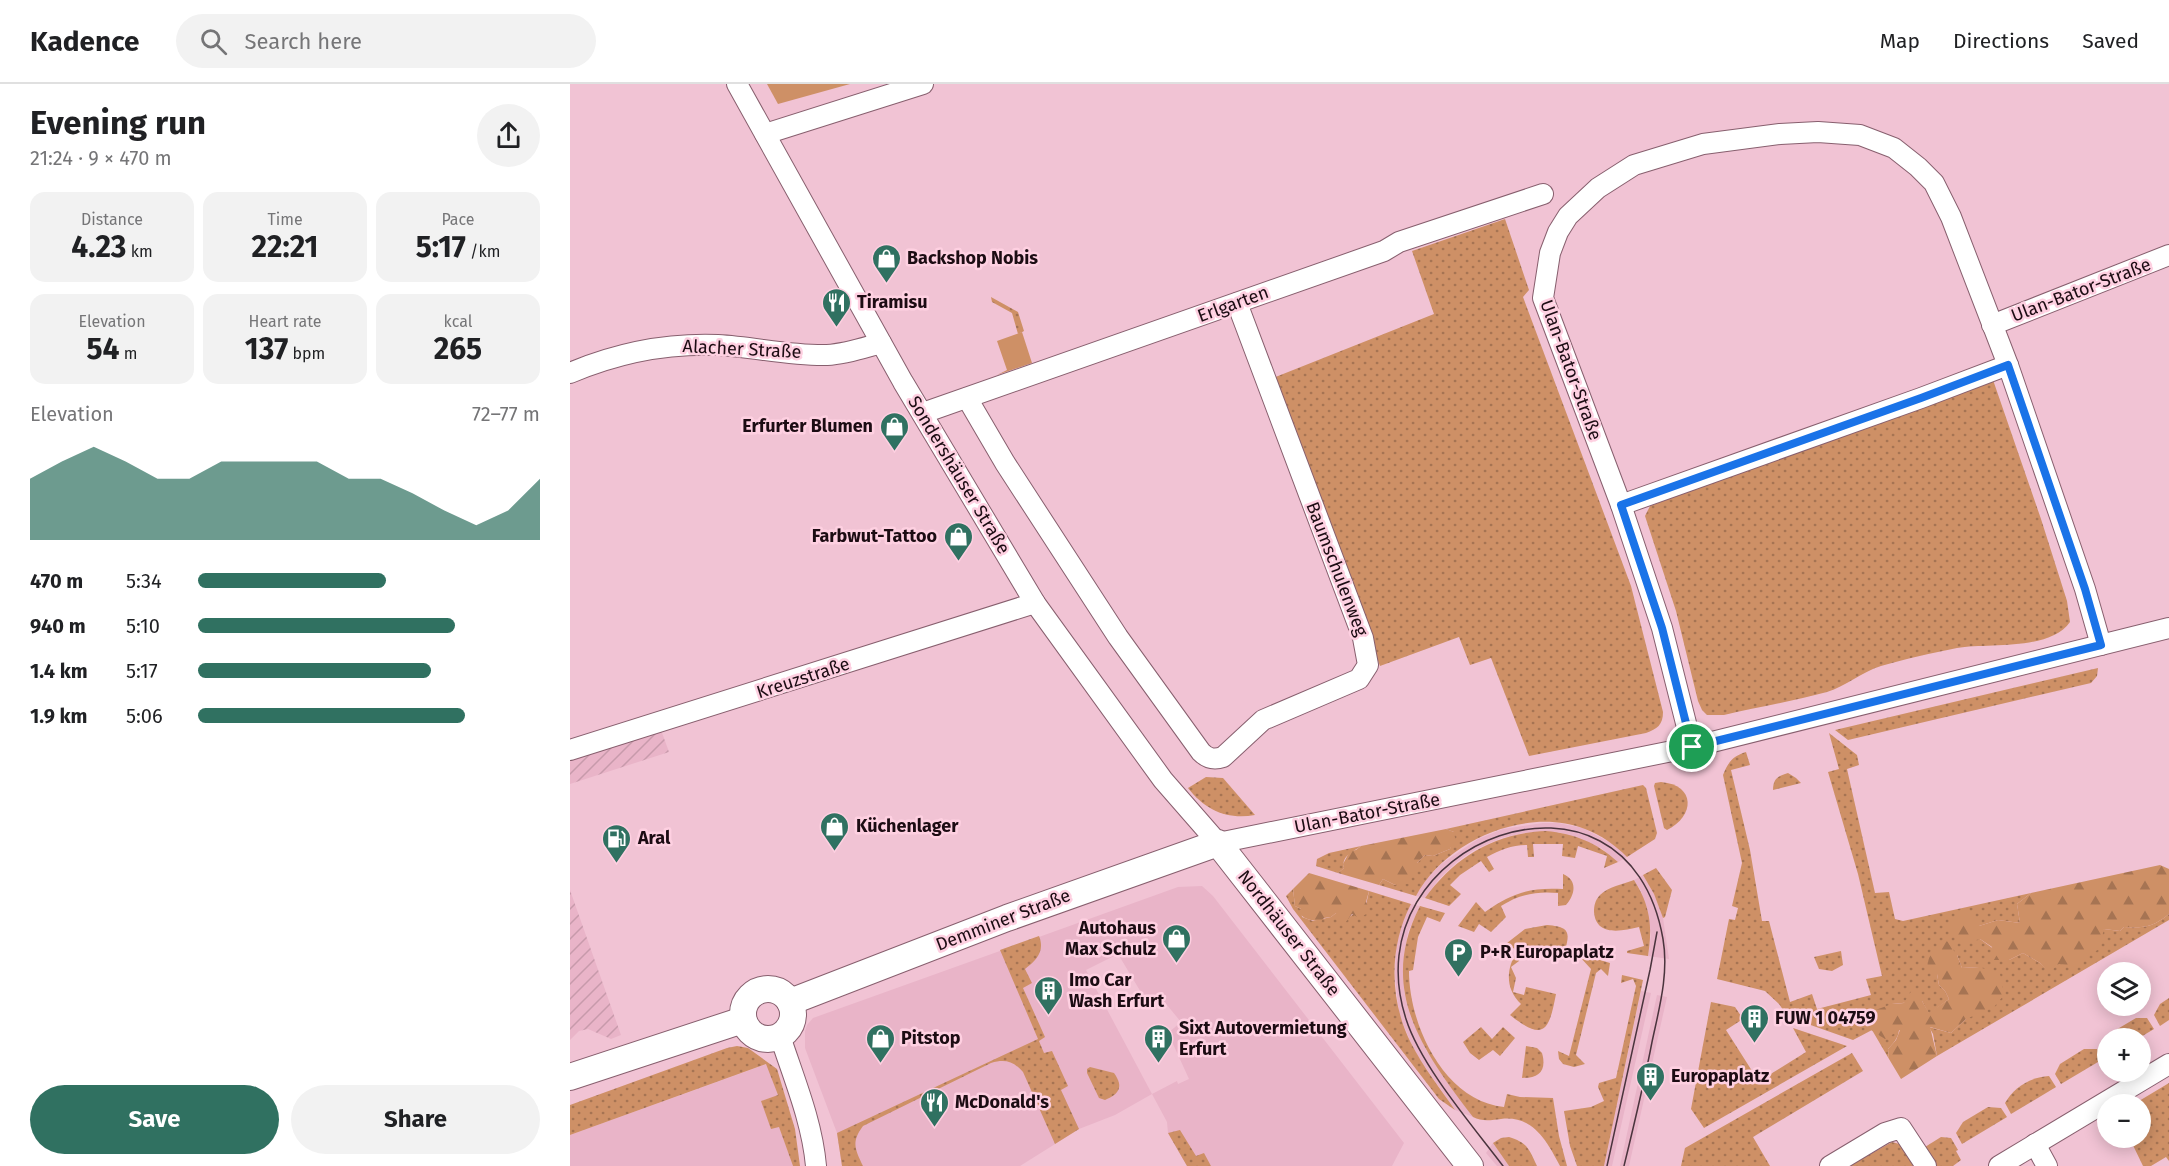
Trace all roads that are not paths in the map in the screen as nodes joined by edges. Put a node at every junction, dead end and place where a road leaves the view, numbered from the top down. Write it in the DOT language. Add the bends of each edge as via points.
graph roads {
  1 [pos="737,84"];
  2 [pos="923,84"];
  3 [pos="765,134"];
  4 [pos="1543,194"];
  5 [pos="2169,255"];
  6 [pos="1237,303"];
  7 [pos="1992,325"];
  8 [pos="881,343"];
  9 [pos="2008,365"];
  10 [pos="570,373"];
  11 [pos="967,398"];
  12 [pos="923,413"];
  13 [pos="1621,505"];
  14 [pos="1035,603"];
  15 [pos="2169,628"];
  16 [pos="2101,645"];
  17 [pos="1692,747"];
  18 [pos="570,750"];
  19 [pos="1218,843"];
  20 [pos="790,1002"];
  21 [pos="743,1020"];
  22 [pos="780,1036"];
  23 [pos="2169,1064"];
  24 [pos="570,1077"];
  25 [pos="2035,1144"];
  26 [pos="816,1166"];
  27 [pos="1470,1166"];
  28 [pos="1830,1166"];
  29 [pos="1926,1166"];
  30 [pos="1999,1166"];
  31 [pos="2047,1166"];
  1 -- 3 [label="street, Sondershäuser Straße"];
  2 -- 3 [label="street"];
  3 -- 8 [label="street, Sondershäuser Straße"];
  4 -- 6 [label="street, Erlgarten" via="1399,242 1384,251"];
  5 -- 7 [label="street, Ulan-Bator-Straße"];
  6 -- 11 [label="street, Erlgarten"];
  6 -- 11 [label="street, Baumschulenweg" via="1363,638 1368,665 1359,679 1263,720 1223,757 1205,757 1118,637"];
  7 -- 9 [label="street, Ulan-Bator-Straße"];
  7 -- 13 [label="street, Ulan-Bator-Straße" via="1940,192 1894,148 1860,135 1780,134 1703,144 1634,165 1598,188 1568,216 1550,253 1543,298"];
  8 -- 10 [label="street, Alacher Straße" via="826,355 718,345 662,346 617,356"];
  8 -- 12 [label="street, Sondershäuser Straße"];
  9 -- 13 [label="street"];
  9 -- 16 [label="street, Ulan-Bator-Straße"];
  11 -- 12 [label="street, Erlgarten"];
  12 -- 14 [label="street, Sondershäuser Straße"];
  13 -- 17 [label="street, Ulan-Bator-Straße" via="1662,628"];
  14 -- 18 [label="street, Kreuzstraße"];
  14 -- 19 [label="street, Sondershäuser Straße" via="1163,780"];
  15 -- 16 [label="street, Ulan-Bator-Straße"];
  16 -- 17 [label="street, Ulan-Bator-Straße"];
  17 -- 19 [label="street, Ulan-Bator-Straße"];
  19 -- 20 [label="main road, Demminer Straße" via="1007,918"];
  19 -- 27 [label="main road, Nordhäuser Straße"];
  20 -- 21 [label="main road" via="782,992 758,990 746,1001"];
  20 -- 22 [label="main road" via="791,1023"];
  21 -- 22 [label="main road" via="755,1036"];
  21 -- 24 [label="main road"];
  22 -- 26 [label="street" via="810,1126"];
  23 -- 25 [label="street"];
  25 -- 30 [label="street"];
  25 -- 31 [label="street"];
  28 -- 29 [label="street" via="1885,1133 1901,1128"];
}
